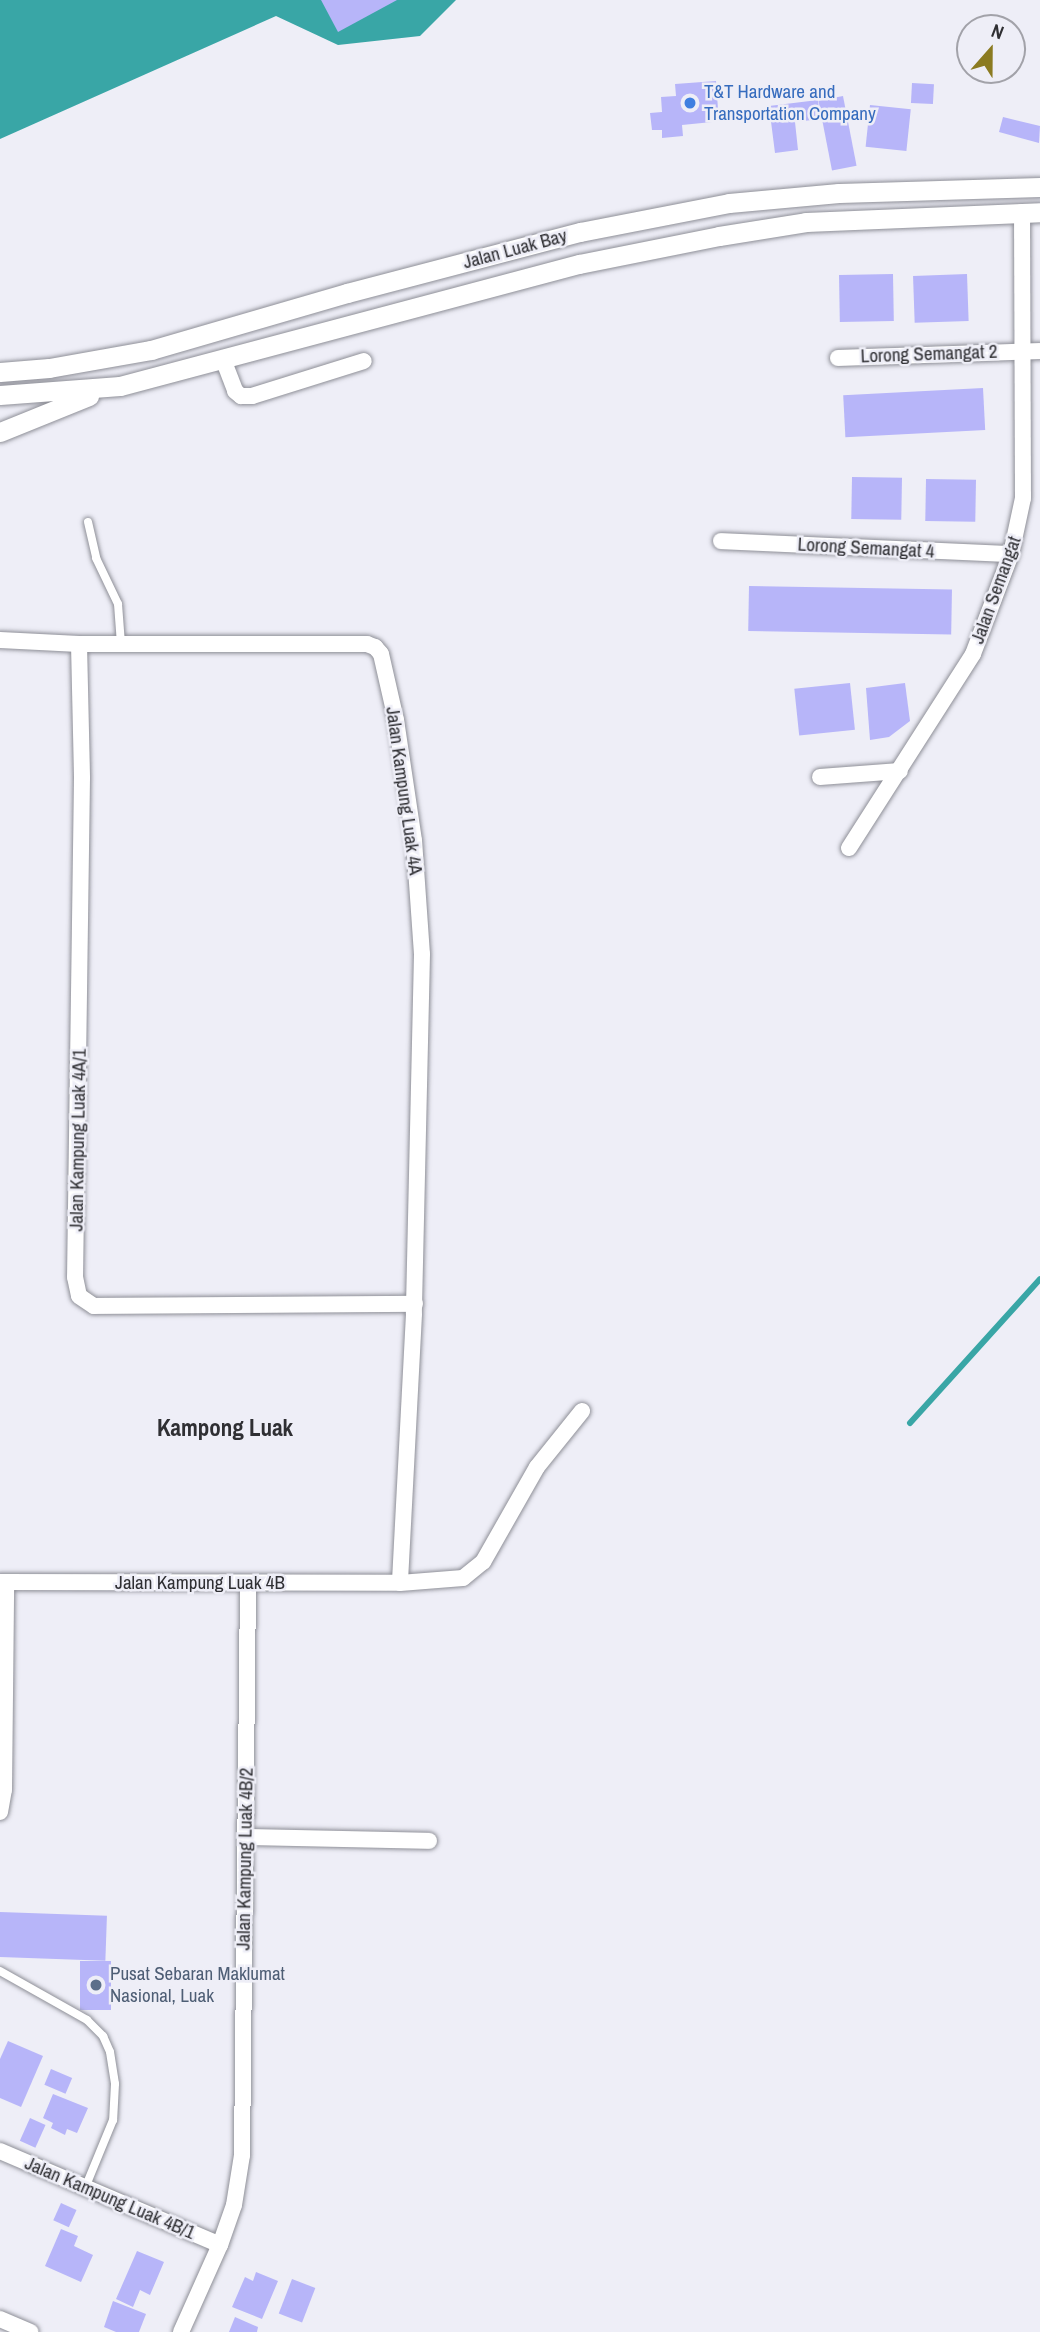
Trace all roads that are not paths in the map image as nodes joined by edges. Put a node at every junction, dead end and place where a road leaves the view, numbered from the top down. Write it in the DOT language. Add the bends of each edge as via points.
graph roads {
  1 [pos="1040,187"];
  2 [pos="1031,212"];
  3 [pos="1020,351"];
  4 [pos="1040,351"];
  5 [pos="838,358"];
  6 [pos="223,359"];
  7 [pos="364,361"];
  8 [pos="0,372"];
  9 [pos="120,386"];
  10 [pos="0,395"];
  11 [pos="0,432"];
  12 [pos="89,522"];
  13 [pos="721,541"];
  14 [pos="1011,554"];
  15 [pos="0,640"];
  16 [pos="79,644"];
  17 [pos="121,644"];
  18 [pos="901,771"];
  19 [pos="820,777"];
  20 [pos="849,848"];
  21 [pos="414,1309"];
  22 [pos="583,1411"];
  23 [pos="3,1582"];
  24 [pos="400,1583"];
  25 [pos="248,1584"];
  26 [pos="0,1812"];
  27 [pos="245,1837"];
  28 [pos="429,1841"];
  29 [pos="0,1971"];
  30 [pos="0,2151"];
  31 [pos="85,2188"];
  32 [pos="220,2245"];
  33 [pos="0,2319"];
  34 [pos="30,2332"];
  35 [pos="181,2332"];
  1 -- 8 [label="street, Jalan Luak Bay" via="839,193 729,203 580,232 151,350 49,369"];
  2 -- 3 [label="street, Jalan Semangat"];
  2 -- 6 [label="street, Jalan Luak Bay" via="806,222 719,236 579,264"];
  3 -- 4 [label="street, Lorong Semangat 2"];
  3 -- 5 [label="street, Lorong Semangat 2"];
  3 -- 14 [label="street, Jalan Semangat" via="1023,498"];
  6 -- 7 [label="street" via="241,396"];
  6 -- 9 [label="street, Jalan Luak Bay"];
  9 -- 10 [label="street, Jalan Luak Bay"];
  9 -- 11 [label="street"];
  12 -- 17 [label="lane" via="96,558 118,604"];
  13 -- 14 [label="street, Lorong Semangat 4"];
  14 -- 18 [label="street, Jalan Semangat" via="973,654"];
  15 -- 16 [label="street, Jalan Kampung Luak 4A"];
  16 -- 17 [label="street, Jalan Kampung Luak 4A"];
  16 -- 21 [label="street, Jalan Kampung Luak 4A/1" via="82,778 75,1277 79,1296 94,1306"];
  17 -- 21 [label="street, Jalan Kampung Luak 4A" via="368,644 381,654 414,840 422,954"];
  18 -- 19 [label="street"];
  18 -- 20 [label="street, Jalan Semangat"];
  21 -- 24 [label="street, Jalan Kampung Luak 4A"];
  22 -- 24 [label="street, Jalan Kampung Luak 4B" via="537,1467 476,1569 463,1578"];
  23 -- 25 [label="street, Jalan Kampung Luak 4B"];
  23 -- 26 [label="street" via="4,1790"];
  24 -- 25 [label="street, Jalan Kampung Luak 4B"];
  25 -- 27 [label="street, Jalan Kampung Luak 4B/2"];
  27 -- 28 [label="street"];
  27 -- 32 [label="street, Jalan Kampung Luak 4B/2" via="242,2155"];
  29 -- 31 [label="lane" via="87,2020 103,2036 110,2052 115,2084 113,2120"];
  30 -- 31 [label="street, Jalan Kampung Luak 4B/1"];
  31 -- 32 [label="street, Jalan Kampung Luak 4B/1"];
  32 -- 35 [label="street, Jalan Kampung Luak 4B/2"];
  33 -- 34 [label="street"];
}
